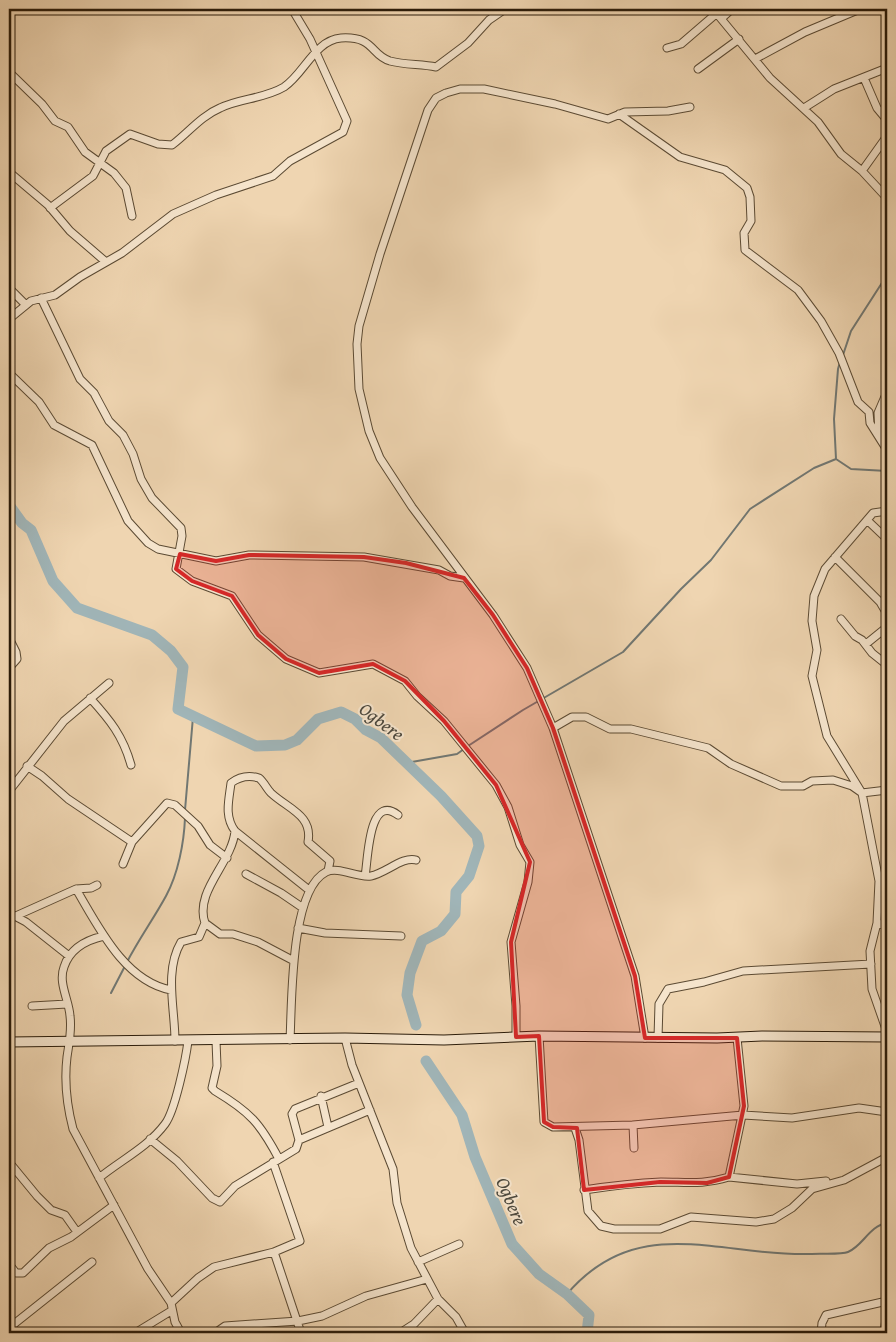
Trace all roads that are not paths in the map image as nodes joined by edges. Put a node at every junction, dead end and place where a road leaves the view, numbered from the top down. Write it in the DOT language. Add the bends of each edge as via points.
graph roads {
  1 [pos="292,9"];
  2 [pos="504,9"];
  3 [pos="732,9"];
  4 [pos="860,9"];
  5 [pos="717,13"];
  6 [pos="739,39"];
  7 [pos="667,48"];
  8 [pos="315,52"];
  9 [pos="755,59"];
  10 [pos="887,68"];
  11 [pos="698,70"];
  12 [pos="9,72"];
  13 [pos="864,78"];
  14 [pos="690,107"];
  15 [pos="804,108"];
  16 [pos="619,114"];
  17 [pos="887,120"];
  18 [pos="887,136"];
  19 [pos="100,162"];
  20 [pos="862,171"];
  21 [pos="9,172"];
  22 [pos="887,198"];
  23 [pos="50,208"];
  24 [pos="132,216"];
  25 [pos="106,262"];
  26 [pos="9,288"];
  27 [pos="41,298"];
  28 [pos="26,305"];
  29 [pos="9,320"];
  30 [pos="9,373"];
  31 [pos="887,392"];
  32 [pos="880,438"];
  33 [pos="887,450"];
  34 [pos="887,511"];
  35 [pos="867,520"];
  36 [pos="887,539"];
  37 [pos="180,554"];
  38 [pos="835,557"];
  39 [pos="464,578"];
  40 [pos="887,614"];
  41 [pos="841,619"];
  42 [pos="887,628"];
  43 [pos="9,638"];
  44 [pos="866,644"];
  45 [pos="887,665"];
  46 [pos="9,668"];
  47 [pos="109,683"];
  48 [pos="90,698"];
  49 [pos="553,728"];
  50 [pos="131,765"];
  51 [pos="27,766"];
  52 [pos="887,790"];
  53 [pos="9,791"];
  54 [pos="862,793"];
  55 [pos="398,816"];
  56 [pos="235,831"];
  57 [pos="132,842"];
  58 [pos="227,858"];
  59 [pos="416,860"];
  60 [pos="123,864"];
  61 [pos="328,871"];
  62 [pos="246,874"];
  63 [pos="365,876"];
  64 [pos="96,885"];
  65 [pos="76,888"];
  66 [pos="309,890"];
  67 [pos="303,908"];
  68 [pos="10,916"];
  69 [pos="205,923"];
  70 [pos="876,923"];
  71 [pos="887,925"];
  72 [pos="298,928"];
  73 [pos="104,936"];
  74 [pos="401,936"];
  75 [pos="69,956"];
  76 [pos="294,961"];
  77 [pos="871,964"];
  78 [pos="171,990"];
  79 [pos="67,1004"];
  80 [pos="32,1006"];
  81 [pos="887,1032"];
  82 [pos="539,1036"];
  83 [pos="516,1037"];
  84 [pos="887,1037"];
  85 [pos="345,1038"];
  86 [pos="645,1038"];
  87 [pos="658,1038"];
  88 [pos="737,1038"];
  89 [pos="290,1040"];
  90 [pos="70,1041"];
  91 [pos="175,1041"];
  92 [pos="188,1041"];
  93 [pos="216,1041"];
  94 [pos="9,1042"];
  95 [pos="359,1083"];
  96 [pos="321,1096"];
  97 [pos="370,1110"];
  98 [pos="887,1112"];
  99 [pos="744,1115"];
  100 [pos="633,1125"];
  101 [pos="328,1127"];
  102 [pos="575,1128"];
  103 [pos="150,1139"];
  104 [pos="299,1140"];
  105 [pos="634,1148"];
  106 [pos="887,1157"];
  107 [pos="276,1161"];
  108 [pos="9,1162"];
  109 [pos="729,1177"];
  110 [pos="99,1178"];
  111 [pos="844,1180"];
  112 [pos="584,1190"];
  113 [pos="114,1205"];
  114 [pos="77,1232"];
  115 [pos="459,1244"];
  116 [pos="274,1252"];
  117 [pos="92,1262"];
  118 [pos="418,1262"];
  119 [pos="9,1264"];
  120 [pos="427,1279"];
  121 [pos="438,1299"];
  122 [pos="887,1301"];
  123 [pos="172,1303"];
  124 [pos="172,1311"];
  125 [pos="887,1312"];
  126 [pos="298,1321"];
  127 [pos="9,1328"];
  128 [pos="135,1333"];
  129 [pos="181,1333"];
  130 [pos="215,1333"];
  131 [pos="301,1333"];
  132 [pos="401,1333"];
  133 [pos="466,1333"];
  134 [pos="821,1333"];
  135 [pos="884,1333"];
  1 -- 8 [label="street"];
  2 -- 8 [label="street" via="468,43 436,67 390,61 367,42 354,38 338,38"];
  3 -- 5 [label="street"];
  4 -- 9 [label="street" via="805,32"];
  5 -- 6 [label="street"];
  5 -- 7 [label="street" via="681,44"];
  6 -- 9 [label="street"];
  6 -- 11 [label="street"];
  8 -- 19 [label="street" via="296,78 284,87 219,108 172,145 158,144 130,134 106,151"];
  8 -- 25 [label="street" via="347,120 343,132 290,162 273,176 173,214"];
  9 -- 15 [label="street" via="770,78"];
  10 -- 13 [label="street"];
  12 -- 19 [label="street" via="55,121 68,127 78,145"];
  13 -- 15 [label="street" via="834,89"];
  13 -- 17 [label="street" via="877,108"];
  14 -- 16 [label="street"];
  15 -- 20 [label="street" via="842,154"];
  16 -- 32 [label="street" via="680,157 725,170 747,188 751,221 744,233 745,250 798,290 821,321 839,353 858,402 869,412 870,423"];
  16 -- 39 [label="street" via="612,119 602,119 555,104 484,89 453,91 436,98 428,110 359,326 359,389 380,458"];
  18 -- 20 [label="street"];
  19 -- 23 [label="street" via="93,176"];
  19 -- 24 [label="street" via="126,188"];
  20 -- 22 [label="street"];
  21 -- 23 [label="street"];
  23 -- 25 [label="street" via="70,231"];
  25 -- 27 [label="street" via="55,295"];
  26 -- 28 [label="street"];
  27 -- 28 [label="street"];
  27 -- 37 [label="street" via="80,379 94,393 109,421 123,435 141,480 152,498 181,528"];
  28 -- 29 [label="street"];
  30 -- 37 [label="street" via="39,402 54,425 92,445 128,521 136,531 158,549"];
  31 -- 32 [label="street" via="878,413"];
  32 -- 33 [label="street"];
  34 -- 35 [label="street" via="876,511"];
  35 -- 36 [label="street"];
  35 -- 38 [label="street"];
  37 -- 39 [label="street" via="216,561 249,556 364,557 439,570"];
  37 -- 83 [label="street" via="176,569 192,581 232,596 258,635 286,660 319,673 373,664 405,681 444,721 496,785 530,862 528,882 511,942"];
  38 -- 40 [label="street" via="880,602"];
  38 -- 54 [label="street" via="825,569 814,596 812,622 817,650 812,676 827,736"];
  39 -- 49 [label="street" via="493,614 527,668"];
  41 -- 44 [label="street"];
  42 -- 44 [label="street"];
  43 -- 46 [label="street" via="17,659"];
  44 -- 45 [label="street"];
  47 -- 48 [label="street"];
  48 -- 50 [label="street" via="125,743"];
  48 -- 51 [label="street" via="64,721"];
  49 -- 54 [label="street" via="572,717 586,717 610,729 631,729 708,748 731,764 781,786 834,780"];
  49 -- 86 [label="street" via="635,976"];
  51 -- 53 [label="street"];
  51 -- 57 [label="street" via="68,799"];
  52 -- 54 [label="street"];
  54 -- 70 [label="street" via="879,881"];
  55 -- 63 [label="street" via="392,811 381,812 367,845"];
  56 -- 58 [label="street"];
  56 -- 61 [label="street" via="227,811 231,783 248,775 259,778 270,792 303,817 310,832 308,842 330,861"];
  56 -- 66 [label="street"];
  57 -- 58 [label="street" via="167,803 175,805 198,826 210,845"];
  57 -- 60 [label="street"];
  58 -- 69 [label="street" via="205,898"];
  59 -- 63 [label="street" via="403,861 387,872"];
  61 -- 63 [label="street"];
  61 -- 66 [label="street" via="315,879"];
  62 -- 67 [label="street"];
  64 -- 65 [label="street"];
  65 -- 68 [label="street"];
  65 -- 73 [label="street"];
  66 -- 67 [label="street"];
  67 -- 72 [label="street"];
  68 -- 75 [label="street" via="26,922"];
  69 -- 76 [label="street" via="220,934 233,934 258,942"];
  69 -- 78 [label="street" via="199,937 184,940 178,947"];
  70 -- 71 [label="street"];
  70 -- 77 [label="street" via="870,951"];
  72 -- 74 [label="street" via="325,933"];
  72 -- 76 [label="street"];
  73 -- 75 [label="street" via="88,940"];
  73 -- 78 [label="street" via="150,984"];
  75 -- 79 [label="street" via="63,970"];
  76 -- 89 [label="street"];
  77 -- 81 [label="street" via="872,989"];
  77 -- 87 [label="street" via="743,971 668,989 659,1004"];
  78 -- 91 [label="street"];
  79 -- 80 [label="street"];
  79 -- 90 [label="street"];
  82 -- 83 [label="main road"];
  82 -- 86 [label="main road"];
  82 -- 102 [label="street" via="544,1122 553,1127"];
  83 -- 85 [label="main road" via="444,1040"];
  84 -- 88 [label="main road"];
  85 -- 89 [label="main road"];
  85 -- 95 [label="street"];
  86 -- 87 [label="main road"];
  87 -- 88 [label="main road"];
  88 -- 99 [label="street"];
  89 -- 93 [label="main road"];
  90 -- 91 [label="main road"];
  90 -- 94 [label="main road"];
  90 -- 110 [label="street" via="67,1106 73,1129"];
  91 -- 92 [label="main road"];
  92 -- 93 [label="main road"];
  92 -- 103 [label="street" via="168,1119"];
  93 -- 107 [label="street" via="218,1066 212,1088 249,1114 264,1130"];
  95 -- 96 [label="street"];
  95 -- 97 [label="street"];
  96 -- 101 [label="street"];
  96 -- 104 [label="street" via="299,1105 292,1114"];
  97 -- 101 [label="street"];
  97 -- 118 [label="street" via="393,1169 403,1228"];
  98 -- 99 [label="street" via="859,1108 792,1118"];
  99 -- 100 [label="street"];
  99 -- 109 [label="street"];
  100 -- 102 [label="street"];
  100 -- 105 [label="street"];
  101 -- 104 [label="street"];
  102 -- 112 [label="street"];
  103 -- 107 [label="street" via="220,1202 235,1186"];
  103 -- 110 [label="street"];
  104 -- 107 [label="street" via="296,1149"];
  106 -- 111 [label="street"];
  107 -- 116 [label="street" via="300,1241"];
  108 -- 114 [label="street" via="37,1196 51,1210 64,1216"];
  109 -- 111 [label="street" via="797,1184"];
  109 -- 112 [label="street" via="708,1183 623,1184"];
  110 -- 113 [label="street"];
  111 -- 112 [label="street" via="812,1189 792,1208 774,1218 756,1222 692,1217 667,1227 631,1230 601,1226 588,1211"];
  113 -- 114 [label="street"];
  113 -- 123 [label="street" via="148,1269"];
  114 -- 119 [label="street" via="48,1248 23,1273 16,1273"];
  115 -- 118 [label="street"];
  116 -- 123 [label="street" via="214,1268 198,1278"];
  116 -- 126 [label="street"];
  117 -- 127 [label="street"];
  118 -- 120 [label="street"];
  120 -- 121 [label="street"];
  120 -- 126 [label="street" via="366,1296 322,1316"];
  121 -- 132 [label="street" via="428,1312"];
  121 -- 133 [label="street"];
  122 -- 134 [label="street" via="826,1315"];
  123 -- 124 [label="street"];
  124 -- 128 [label="street"];
  124 -- 129 [label="street"];
  125 -- 135 [label="street"];
  126 -- 130 [label="street" via="225,1326"];
  126 -- 131 [label="street"];
}
